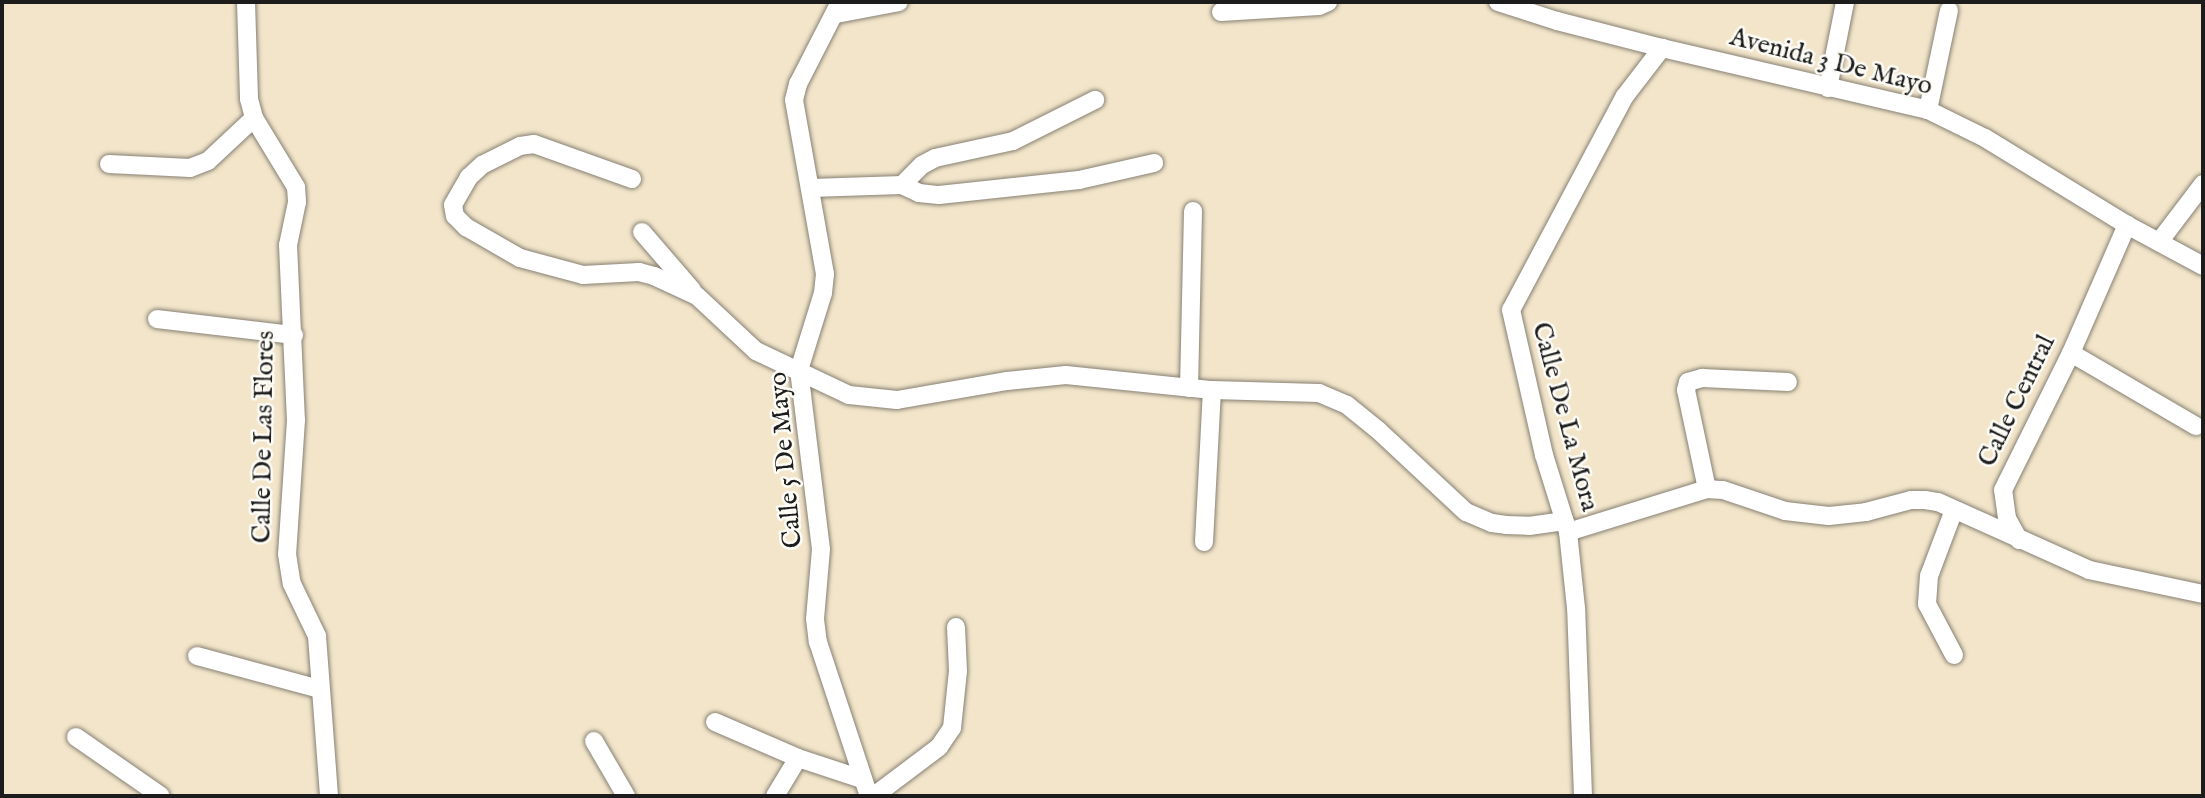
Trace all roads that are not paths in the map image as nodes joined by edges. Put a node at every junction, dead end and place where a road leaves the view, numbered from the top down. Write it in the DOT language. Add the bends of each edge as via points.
graph roads {
  1 [pos="246,2"];
  2 [pos="899,2"];
  3 [pos="1328,2"];
  4 [pos="1499,2"];
  5 [pos="1845,2"];
  6 [pos="838,8"];
  7 [pos="1949,10"];
  8 [pos="1221,12"];
  9 [pos="1662,48"];
  10 [pos="1828,88"];
  11 [pos="1096,100"];
  12 [pos="1928,110"];
  13 [pos="254,118"];
  14 [pos="1154,163"];
  15 [pos="108,164"];
  16 [pos="632,179"];
  17 [pos="2203,184"];
  18 [pos="902,185"];
  19 [pos="811,188"];
  20 [pos="1193,211"];
  21 [pos="2127,225"];
  22 [pos="642,232"];
  23 [pos="2159,242"];
  24 [pos="2203,265"];
  25 [pos="697,296"];
  26 [pos="157,319"];
  27 [pos="294,335"];
  28 [pos="2071,353"];
  29 [pos="799,370"];
  30 [pos="1787,382"];
  31 [pos="1189,388"];
  32 [pos="1212,390"];
  33 [pos="2196,426"];
  34 [pos="1707,489"];
  35 [pos="1954,510"];
  36 [pos="1566,527"];
  37 [pos="2020,541"];
  38 [pos="1204,542"];
  39 [pos="2203,594"];
  40 [pos="956,627"];
  41 [pos="1954,655"];
  42 [pos="197,656"];
  43 [pos="319,689"];
  44 [pos="715,722"];
  45 [pos="76,737"];
  46 [pos="594,741"];
  47 [pos="798,758"];
  48 [pos="868,791"];
  49 [pos="161,796"];
  50 [pos="328,796"];
  51 [pos="626,796"];
  52 [pos="775,796"];
  53 [pos="1583,796"];
  1 -- 13 [label="street, Calle De Las Flores" via="249,99"];
  2 -- 6 [label="street"];
  3 -- 8 [label="street"];
  4 -- 9 [label="street, Avenida 3 De Mayo"];
  5 -- 10 [label="street"];
  6 -- 19 [label="street, Calle 5 De Mayo" via="794,100"];
  7 -- 12 [label="street"];
  9 -- 10 [label="street, Avenida 3 De Mayo"];
  9 -- 36 [label="street, Calle De La Mora" via="1625,96 1511,310 1541,443"];
  10 -- 12 [label="street, Avenida 3 De Mayo"];
  11 -- 18 [label="street" via="1013,141 935,158 922,164"];
  12 -- 21 [label="street, Avenida 3 De Mayo" via="2019,158"];
  13 -- 15 [label="street" via="219,153 190,168"];
  13 -- 27 [label="street, Calle De Las Flores" via="296,187 288,245"];
  14 -- 18 [label="street" via="1079,180 939,195"];
  16 -- 25 [label="street" via="534,144 520,146 482,165 453,205 455,216 466,227 520,258 583,275 647,274"];
  17 -- 23 [label="street"];
  18 -- 19 [label="street"];
  19 -- 29 [label="street, Calle 5 De Mayo" via="825,274"];
  20 -- 31 [label="street"];
  21 -- 23 [label="street, Avenida 3 De Mayo"];
  21 -- 28 [label="street, Calle Central"];
  22 -- 25 [label="street"];
  23 -- 24 [label="street, Avenida 3 De Mayo"];
  25 -- 29 [label="street" via="756,351"];
  26 -- 27 [label="street"];
  27 -- 43 [label="street, Calle De Las Flores" via="296,420 288,570 317,636"];
  28 -- 33 [label="street"];
  28 -- 37 [label="street, Calle Central" via="2003,490 2007,518"];
  29 -- 31 [label="street" via="849,395 873,399 933,396 1066,375"];
  29 -- 48 [label="street, Calle 5 De Mayo" via="821,549 815,619 818,642"];
  30 -- 34 [label="street" via="1702,377 1688,382"];
  31 -- 32 [label="street"];
  32 -- 36 [label="street" via="1329,395 1389,439 1466,512 1492,523"];
  32 -- 38 [label="street"];
  34 -- 35 [label="street" via="1805,514 1866,512 1924,499"];
  34 -- 36 [label="street"];
  35 -- 37 [label="street"];
  35 -- 41 [label="street" via="1928,576 1927,604"];
  36 -- 53 [label="street, Calle De La Mora" via="1576,608"];
  37 -- 39 [label="street" via="2089,570"];
  40 -- 48 [label="street" via="958,671 952,728 939,747"];
  42 -- 43 [label="street"];
  43 -- 50 [label="street, Calle De Las Flores"];
  44 -- 47 [label="street"];
  45 -- 49 [label="street"];
  46 -- 51 [label="street"];
  47 -- 48 [label="street"];
  47 -- 52 [label="street"];
}
